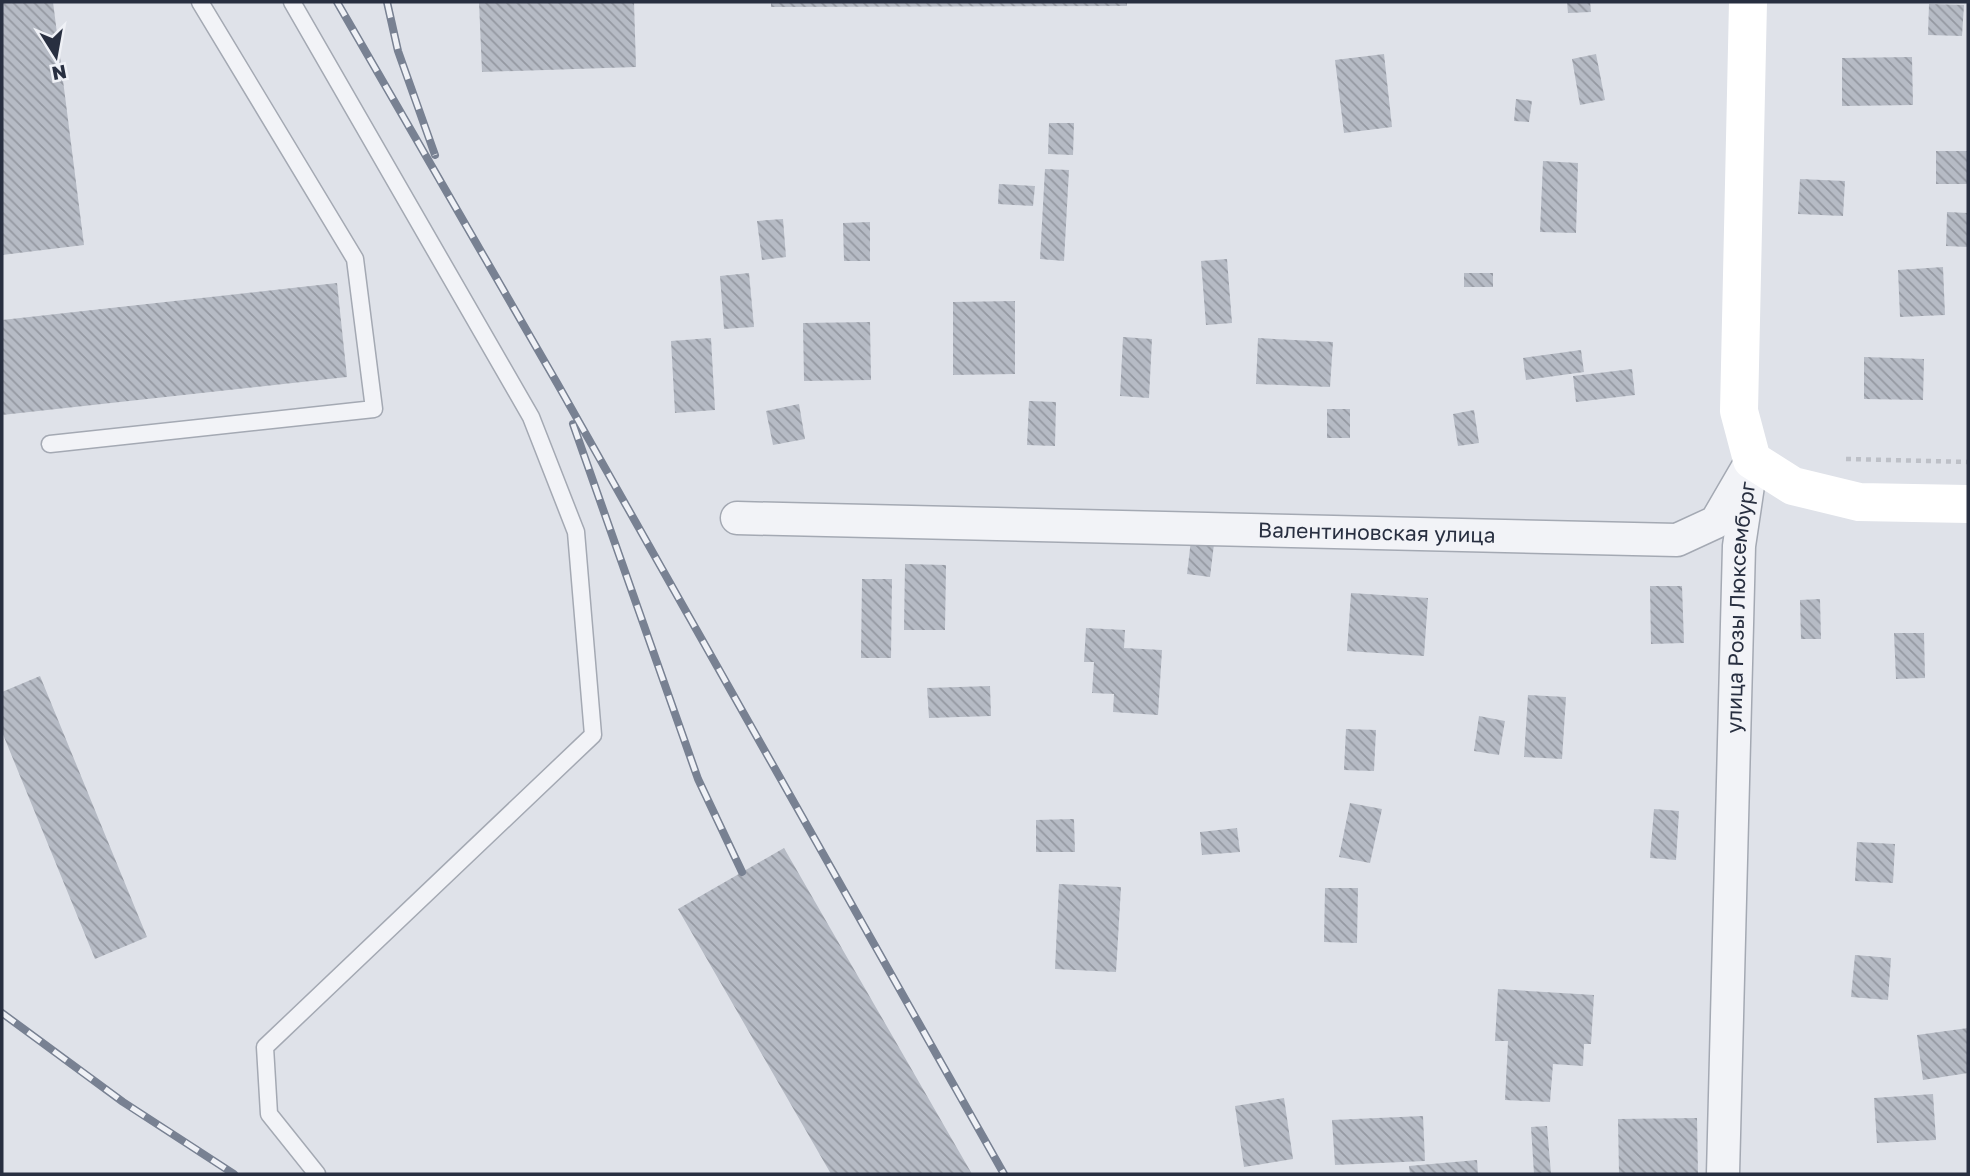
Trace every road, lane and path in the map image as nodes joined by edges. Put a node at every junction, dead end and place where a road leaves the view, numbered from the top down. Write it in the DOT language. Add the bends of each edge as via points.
graph roads {
  1 [pos="201,2"];
  2 [pos="292,2"];
  3 [pos="1748,2"];
  4 [pos="50,444"];
  5 [pos="1836,459"];
  6 [pos="1752,460"];
  7 [pos="1968,462"];
  8 [pos="1968,504"];
  9 [pos="737,518"];
  10 [pos="317,1174"];
  11 [pos="1723,1174"];
  1 -- 4 [label="lane" via="355,259 374,409"];
  2 -- 10 [label="lane" via="531,417 576,532 593,735 265,1047 269,1114"];
  3 -- 6 [label="main road, улица Розы Люксембург" via="1739,411"];
  5 -- 7 [label="path"];
  6 -- 8 [label="main road" via="1793,486 1859,502"];
  6 -- 9 [label="street, Валентиновская улица" via="1716,522 1677,540"];
  6 -- 11 [label="street, улица Розы Люксембург" via="1739,545"];
}
